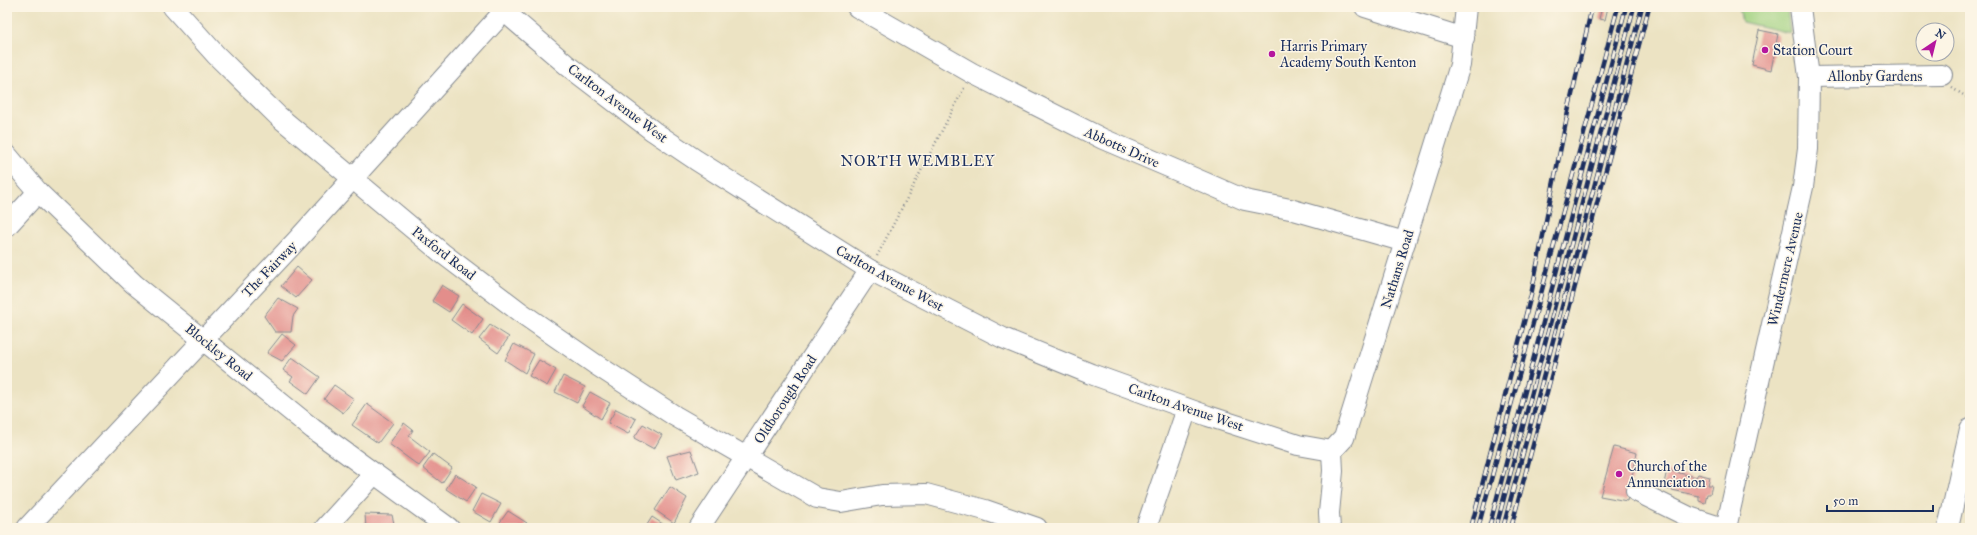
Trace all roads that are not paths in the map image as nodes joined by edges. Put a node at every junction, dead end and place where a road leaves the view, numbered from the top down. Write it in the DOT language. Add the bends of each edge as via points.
graph roads {
  1 [pos="173,7"];
  2 [pos="857,7"];
  3 [pos="1365,7"];
  4 [pos="1466,7"];
  5 [pos="1800,7"];
  6 [pos="504,8"];
  7 [pos="1464,38"];
  8 [pos="1809,77"];
  9 [pos="1947,82"];
  10 [pos="7,155"];
  11 [pos="352,178"];
  12 [pos="38,192"];
  13 [pos="7,226"];
  14 [pos="1405,242"];
  15 [pos="870,270"];
  16 [pos="203,338"];
  17 [pos="1187,409"];
  18 [pos="1970,429"];
  19 [pos="1332,451"];
  20 [pos="746,459"];
  21 [pos="374,474"];
  22 [pos="1636,491"];
  23 [pos="27,528"];
  24 [pos="325,528"];
  25 [pos="449,528"];
  26 [pos="699,528"];
  27 [pos="1038,528"];
  28 [pos="1146,528"];
  29 [pos="1330,528"];
  30 [pos="1724,528"];
  31 [pos="1948,528"];
  1 -- 11 [label="street, Paxford Road" via="216,55 278,116"];
  2 -- 14 [label="street, Abbotts Drive" via="972,73 1103,139 1245,200 1290,208"];
  3 -- 7 [label="street"];
  4 -- 7 [label="street, Nathans Road"];
  5 -- 8 [label="street, Windermere Avenue"];
  6 -- 11 [label="street, The Fairway"];
  6 -- 15 [label="street, Carlton Avenue West" via="568,66 653,131"];
  7 -- 14 [label="street, Nathans Road" via="1460,65"];
  8 -- 9 [label="street, Allonby Gardens"];
  8 -- 30 [label="street, Windermere Avenue" via="1808,150 1804,187"];
  10 -- 12 [label="street, Blockley Road"];
  11 -- 16 [label="street, The Fairway" via="297,240"];
  11 -- 20 [label="street, Paxford Road" via="442,253 520,312 628,386"];
  12 -- 13 [label="street"];
  12 -- 16 [label="street, Blockley Road" via="134,284"];
  14 -- 19 [label="street, Nathans Road" via="1344,438"];
  15 -- 17 [label="street, Carlton Avenue West" via="1003,338"];
  15 -- 20 [label="street, Oldborough Road"];
  16 -- 21 [label="street, Blockley Road" via="313,429"];
  16 -- 23 [label="street, The Fairway"];
  17 -- 19 [label="street, Carlton Avenue West" via="1298,444"];
  17 -- 28 [label="street"];
  18 -- 31 [label="street"];
  19 -- 29 [label="street"];
  20 -- 26 [label="street, Oldborough Road"];
  20 -- 27 [label="street, Paxford Road" via="817,498 841,502 882,495 926,494"];
  21 -- 24 [label="street"];
  21 -- 25 [label="street, Blockley Road"];
  22 -- 30 [label="street" via="1689,517"];
}
